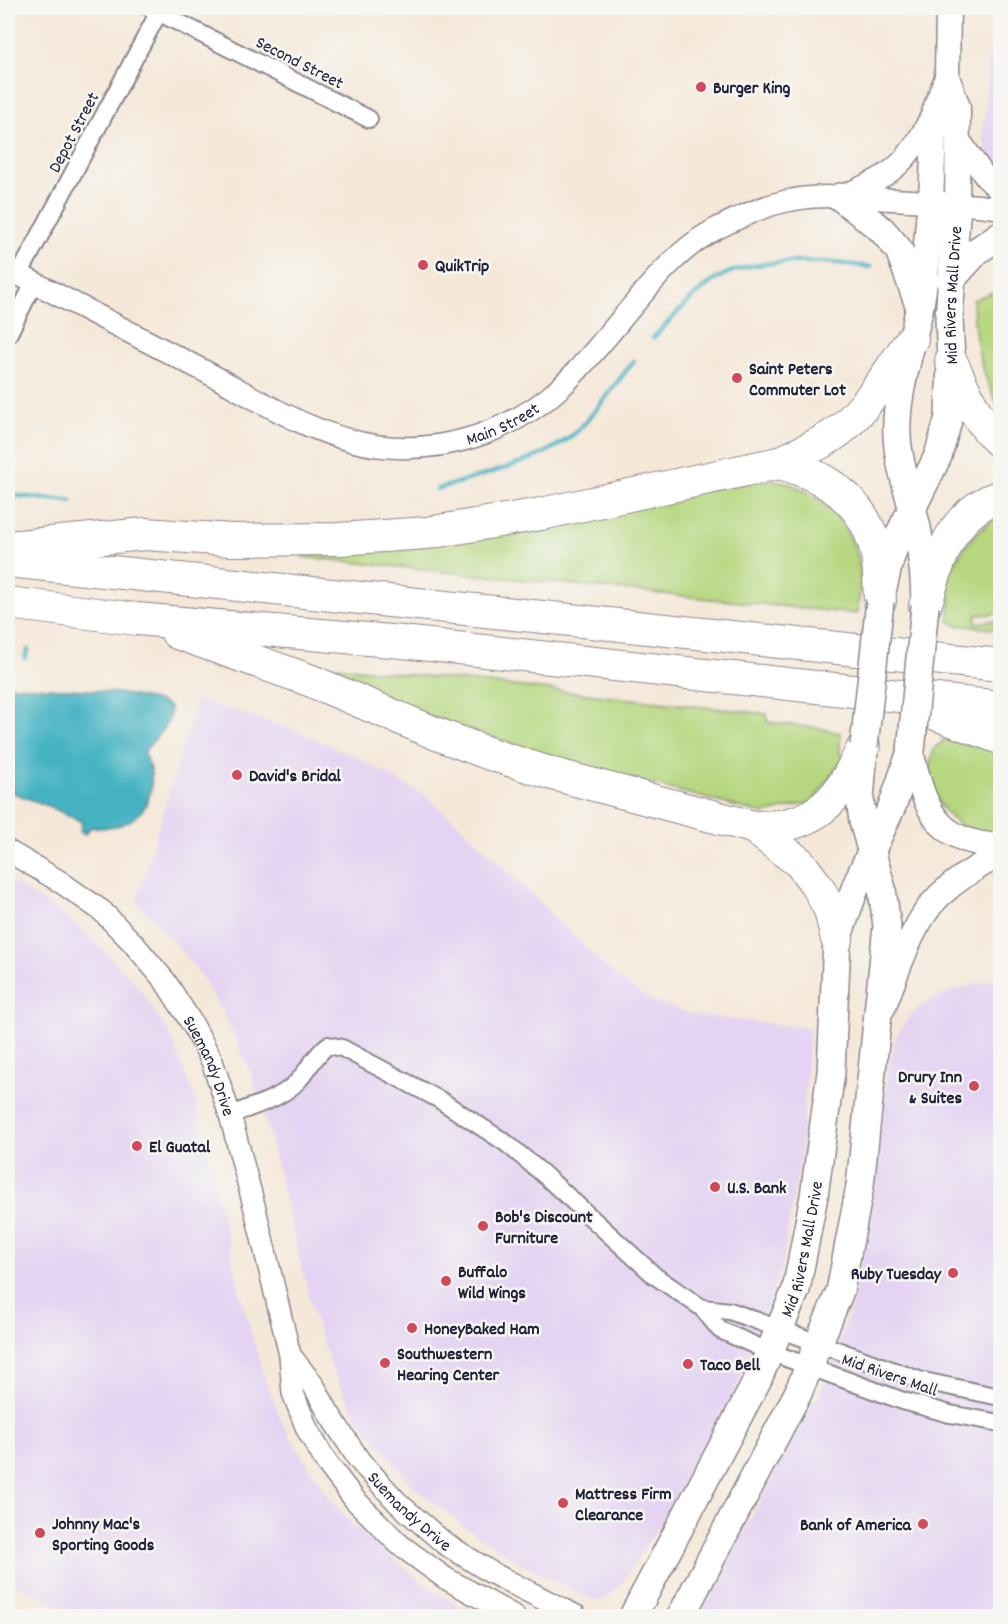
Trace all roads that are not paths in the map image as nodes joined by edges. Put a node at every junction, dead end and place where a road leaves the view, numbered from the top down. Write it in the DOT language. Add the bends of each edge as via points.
graph roads {
  1 [pos="948,8"];
  2 [pos="156,9"];
  3 [pos="946,78"];
  4 [pos="935,109"];
  5 [pos="369,119"];
  6 [pos="958,138"];
  7 [pos="1000,191"];
  8 [pos="840,197"];
  9 [pos="944,202"];
  10 [pos="1000,208"];
  11 [pos="1000,236"];
  12 [pos="20,276"];
  13 [pos="951,281"];
  14 [pos="919,308"];
  15 [pos="8,335"];
  16 [pos="912,339"];
  17 [pos="951,361"];
  18 [pos="1000,442"];
  19 [pos="779,463"];
  20 [pos="1000,495"];
  21 [pos="913,510"];
  22 [pos="8,547"];
  23 [pos="8,561"];
  24 [pos="880,601"];
  25 [pos="8,603"];
  26 [pos="925,606"];
  27 [pos="137,619"];
  28 [pos="1000,666"];
  29 [pos="879,693"];
  30 [pos="1000,707"];
  31 [pos="1000,738"];
  32 [pos="864,746"];
  33 [pos="911,751"];
  34 [pos="753,827"];
  35 [pos="1000,846"];
  36 [pos="8,851"];
  37 [pos="872,852"];
  38 [pos="1000,855"];
  39 [pos="837,939"];
  40 [pos="879,1018"];
  41 [pos="230,1114"];
  42 [pos="702,1308"];
  43 [pos="774,1340"];
  44 [pos="290,1355"];
  45 [pos="815,1355"];
  46 [pos="1000,1397"];
  47 [pos="1000,1423"];
  48 [pos="514,1617"];
  49 [pos="576,1617"];
  50 [pos="633,1617"];
  51 [pos="681,1617"];
  1 -- 3 [label="main road, Mid Rivers Mall Drive"];
  2 -- 5 [label="street, Second Street"];
  2 -- 12 [label="street, Depot Street"];
  3 -- 4 [label="main road, Mid Rivers Mall Drive"];
  3 -- 6 [label="main road, Mid Rivers Mall Drive" via="958,107"];
  4 -- 8 [label="street" via="913,150 899,166 876,182"];
  4 -- 9 [label="main road, Mid Rivers Mall Drive"];
  6 -- 7 [label="street"];
  6 -- 9 [label="main road, Mid Rivers Mall Drive"];
  8 -- 9 [label="street, Main Street"];
  8 -- 12 [label="street, Main Street" via="790,200 711,232 662,272 576,372 541,403 521,417 476,436 429,447 378,446 334,436"];
  8 -- 14 [label="main road" via="882,230 899,250"];
  9 -- 10 [label="street, Main Street"];
  9 -- 13 [label="main road, Mid Rivers Mall Drive"];
  9 -- 14 [label="main road, Mid Rivers Mall Drive" via="927,254"];
  11 -- 13 [label="main road" via="977,251"];
  12 -- 15 [label="street, Depot Street"];
  13 -- 17 [label="main road, Mid Rivers Mall Drive"];
  14 -- 16 [label="main road, Mid Rivers Mall Drive"];
  16 -- 19 [label="highway" via="867,403 842,429"];
  16 -- 21 [label="main road, Mid Rivers Mall Drive" via="899,398 897,436"];
  17 -- 18 [label="highway" via="972,405"];
  17 -- 21 [label="main road, Mid Rivers Mall Drive" via="949,417 938,456"];
  19 -- 22 [label="highway" via="541,514 427,533 231,540 145,534"];
  19 -- 24 [label="highway" via="820,477 855,506 865,520 876,551"];
  20 -- 26 [label="highway" via="987,500 959,523 940,558"];
  21 -- 24 [label="main road, Mid Rivers Mall Drive" via="897,539"];
  21 -- 26 [label="main road, Mid Rivers Mall Drive" via="924,568"];
  23 -- 28 [label="highway"];
  24 -- 32 [label="main road, Mid Rivers Mall Drive, bridge"];
  25 -- 27 [label="highway"];
  26 -- 33 [label="main road, Mid Rivers Mall Drive, bridge"];
  27 -- 29 [label="highway" via="402,642"];
  27 -- 34 [label="highway" via="273,666 490,754"];
  29 -- 30 [label="highway"];
  29 -- 31 [label="highway"];
  32 -- 34 [label="highway" via="841,790 822,811 786,825"];
  32 -- 37 [label="main road, Mid Rivers Mall Drive" via="860,799"];
  33 -- 35 [label="main road" via="921,791 937,821 955,835 980,845"];
  33 -- 37 [label="main road, Mid Rivers Mall Drive"];
  34 -- 39 [label="highway" via="800,863 830,910"];
  36 -- 41 [label="street, Suemandy Drive" via="93,905 133,943 165,981 193,1025 212,1061"];
  37 -- 39 [label="main road, Mid Rivers Mall Drive"];
  37 -- 40 [label="main road, Mid Rivers Mall Drive" via="887,926"];
  38 -- 40 [label="main road" via="973,868 938,897 918,925"];
  39 -- 43 [label="main road, Mid Rivers Mall Drive" via="831,1072 808,1238 796,1290"];
  40 -- 45 [label="main road, Mid Rivers Mall Drive" via="851,1241 840,1291"];
  41 -- 42 [label="street" via="283,1094 328,1045 342,1048 440,1100 506,1143 656,1276"];
  41 -- 44 [label="street, Suemandy Drive"];
  42 -- 43 [label="street" via="730,1311"];
  42 -- 43 [label="street" via="720,1330"];
  43 -- 45 [label="street, Mid Rivers Mall"];
  43 -- 45 [label="street"];
  43 -- 50 [label="main road, Mid Rivers Mall Drive" via="758,1379"];
  44 -- 48 [label="street, Suemandy Drive" via="292,1393 307,1429 355,1500 400,1545 445,1578"];
  44 -- 49 [label="street, Suemandy Drive" via="314,1386 359,1460 398,1503 444,1543"];
  45 -- 46 [label="street, Mid Rivers Mall"];
  45 -- 47 [label="street, Mid Rivers Mall" via="903,1401"];
  45 -- 51 [label="main road, Mid Rivers Mall Drive"];
}
